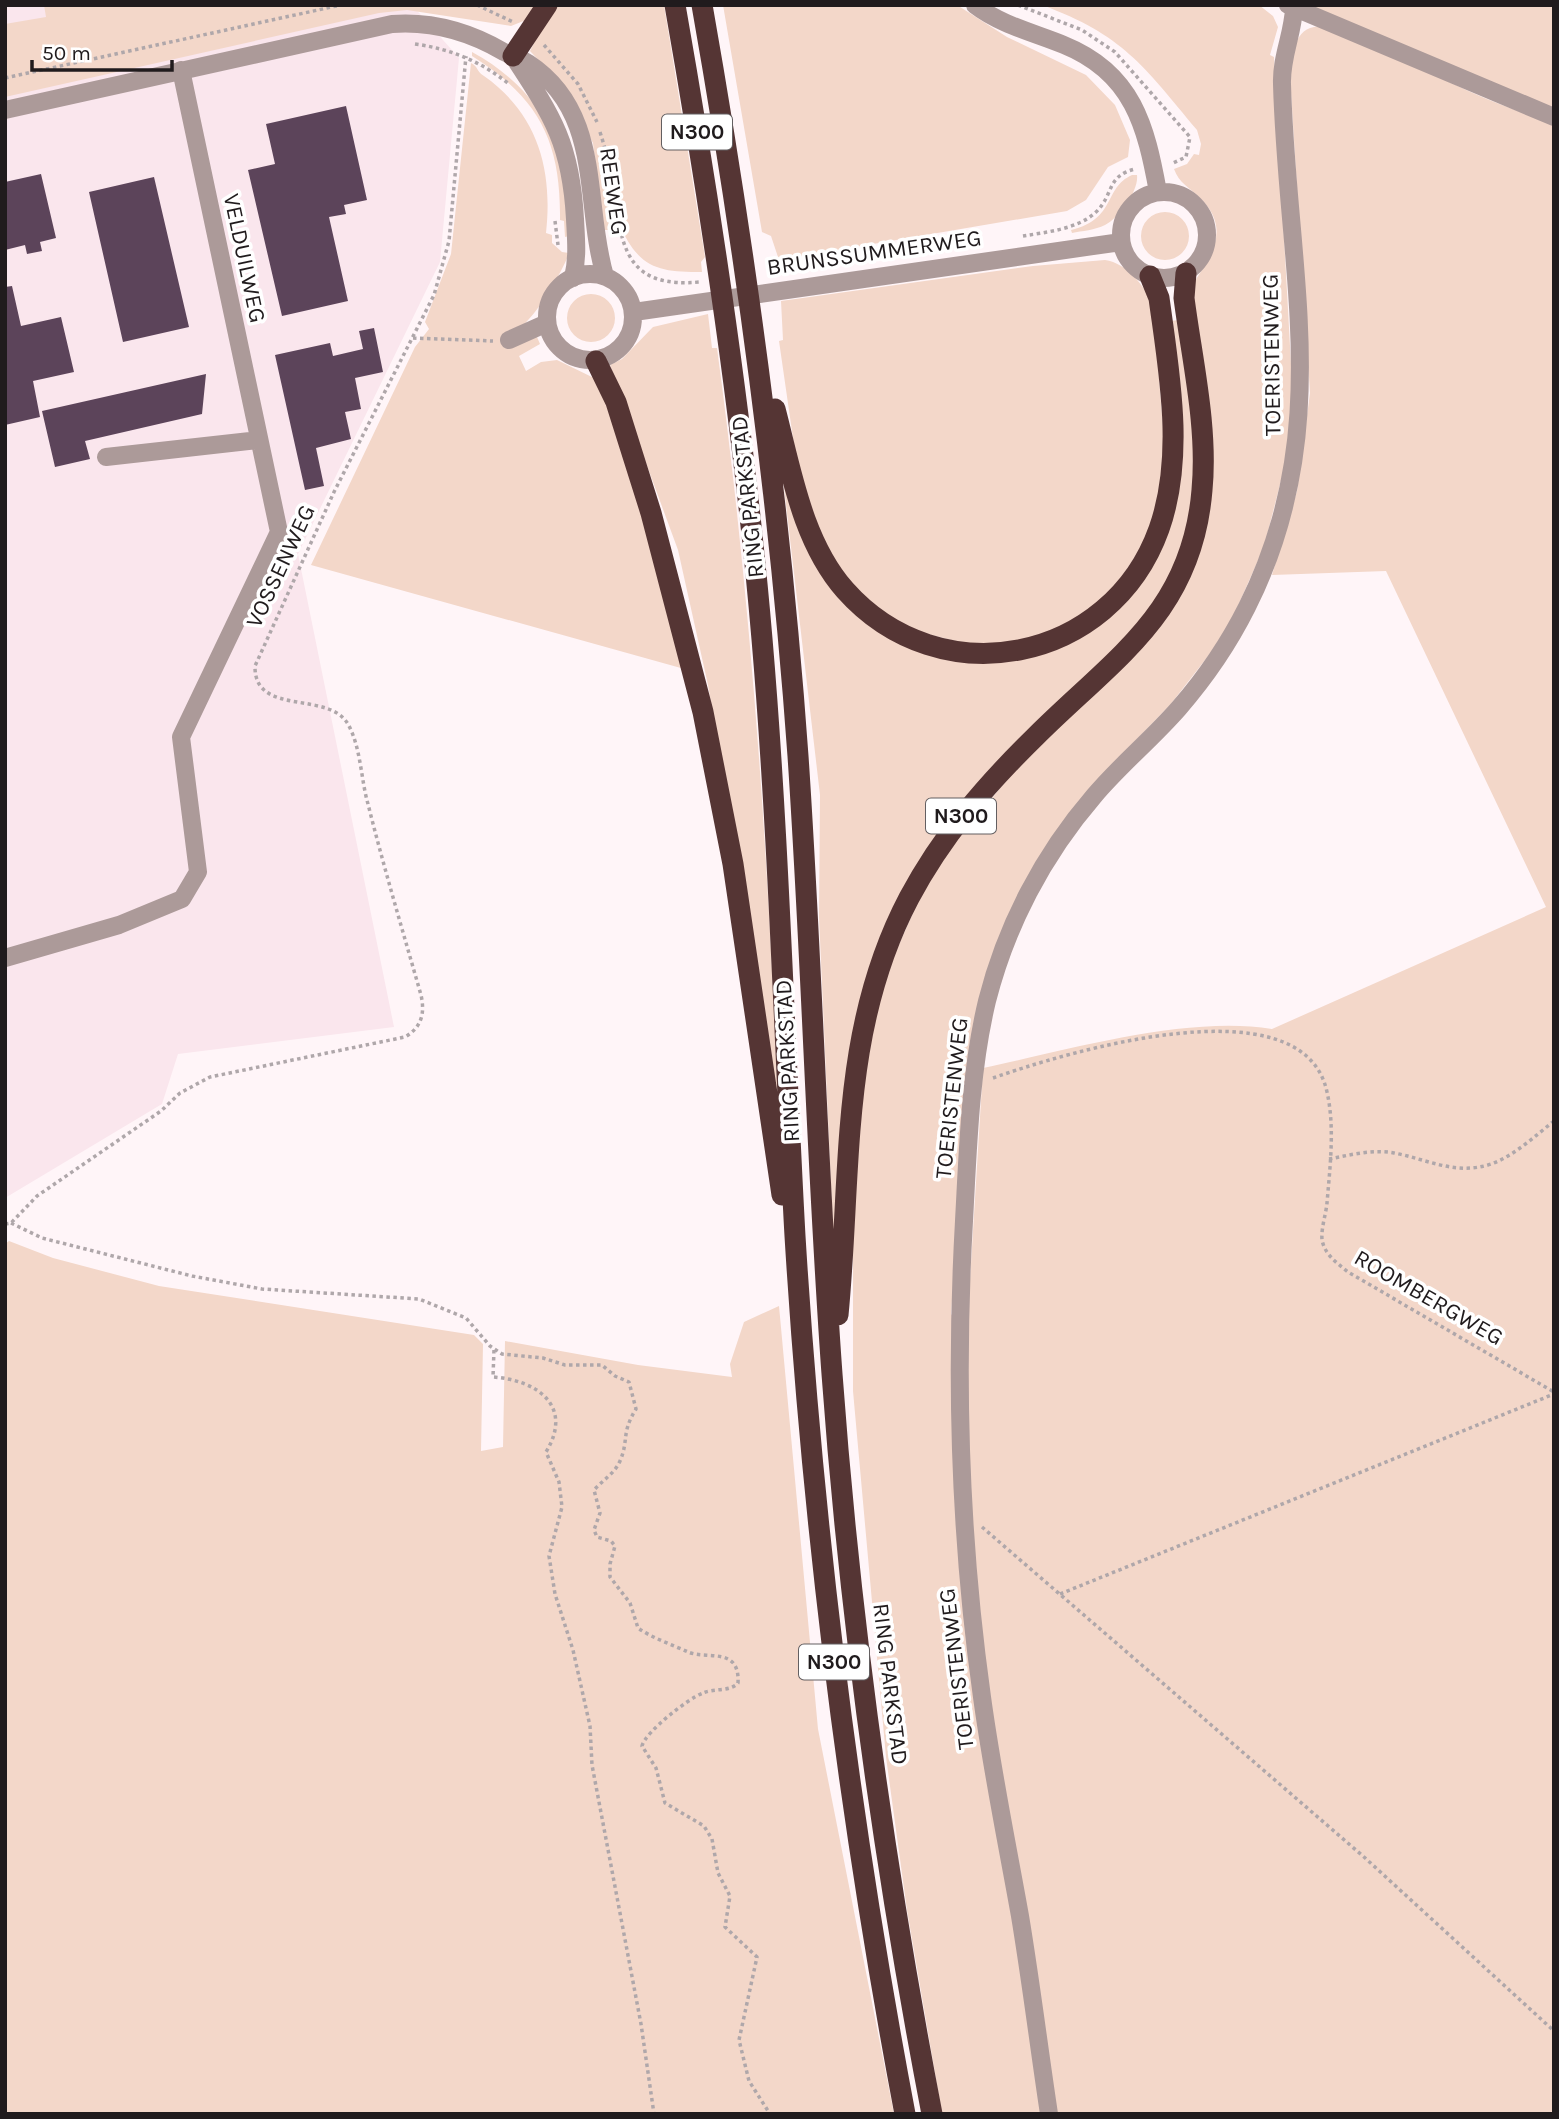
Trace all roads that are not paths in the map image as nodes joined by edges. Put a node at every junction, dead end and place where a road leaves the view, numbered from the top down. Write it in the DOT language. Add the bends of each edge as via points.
graph roads {
  1 [pos="547,5"];
  2 [pos="675,5"];
  3 [pos="702,5"];
  4 [pos="975,5"];
  5 [pos="1291,7"];
  6 [pos="513,56"];
  7 [pos="181,70"];
  8 [pos="5,110"];
  9 [pos="1554,117"];
  10 [pos="1158,192"];
  11 [pos="1121,242"];
  12 [pos="1186,273"];
  13 [pos="605,276"];
  14 [pos="1150,276"];
  15 [pos="572,278"];
  16 [pos="634,312"];
  17 [pos="752,322"];
  18 [pos="547,323"];
  19 [pos="509,340"];
  20 [pos="596,360"];
  21 [pos="260,448"];
  22 [pos="106,457"];
  23 [pos="5,958"];
  24 [pos="801,1311"];
  25 [pos="832,1380"];
  26 [pos="905,2114"];
  27 [pos="932,2114"];
  28 [pos="1049,2114"];
  1 -- 6 [label="highway"];
  2 -- 24 [label="highway, RING PARKSTAD / N300" via="718,260 762,638"];
  3 -- 17 [label="highway, RING PARKSTAD / N300"];
  4 -- 10 [label="street" via="1066,46 1106,70 1125,89 1137,110"];
  5 -- 9 [label="street"];
  5 -- 28 [label="street, TOERISTENWEG" via="1282,76 1301,395 1297,454 1283,518 1263,575 1229,640 1180,708 1089,801 1048,857 1019,910 988,995 978,1045 958,1331 965,1511 981,1695"];
  6 -- 7 [label="street, REEWEG" via="468,34 406,23"];
  6 -- 13 [label="street, REEWEG" via="544,75 579,130 592,176 597,249"];
  6 -- 15 [label="street, REEWEG" via="547,108 570,167 577,251"];
  7 -- 8 [label="street, REEWEG"];
  7 -- 21 [label="street, VELDUILWEG"];
  10 -- 11 [label="street" via="1129,209"];
  10 -- 12 [label="street" via="1190,200 1204,217 1205,250"];
  11 -- 14 [label="street" via="1134,267"];
  11 -- 16 [label="street, BRUNSSUMMERWEG"];
  12 -- 14 [label="street" via="1172,278"];
  12 -- 25 [label="highway, N300" via="1184,298 1204,466 1199,520 1191,548 1152,622 1119,661 1037,734 976,797 938,848 903,910 874,981 858,1049"];
  13 -- 15 [label="street"];
  13 -- 16 [label="street" via="621,286"];
  14 -- 17 [label="highway, N300" via="1161,310 1174,450 1160,528 1138,572 1105,608 1064,636 1006,653 963,653 921,643 886,626 845,589 825,563 804,513"];
  15 -- 18 [label="street" via="555,292"];
  16 -- 20 [label="street" via="626,342 611,356"];
  17 -- 25 [label="highway, RING PARKSTAD / N300" via="798,756"];
  18 -- 19 [label="street"];
  18 -- 20 [label="street" via="562,351 580,360"];
  20 -- 24 [label="highway, N300" via="616,402 651,513 718,784"];
  21 -- 22 [label="street"];
  21 -- 23 [label="street, VELDUILWEG" via="279,532 181,737 198,872 181,899 119,925"];
  24 -- 26 [label="highway, RING PARKSTAD / N300" via="834,1664 866,1891"];
  25 -- 27 [label="highway, RING PARKSTAD / N300" via="871,1738"];
}
